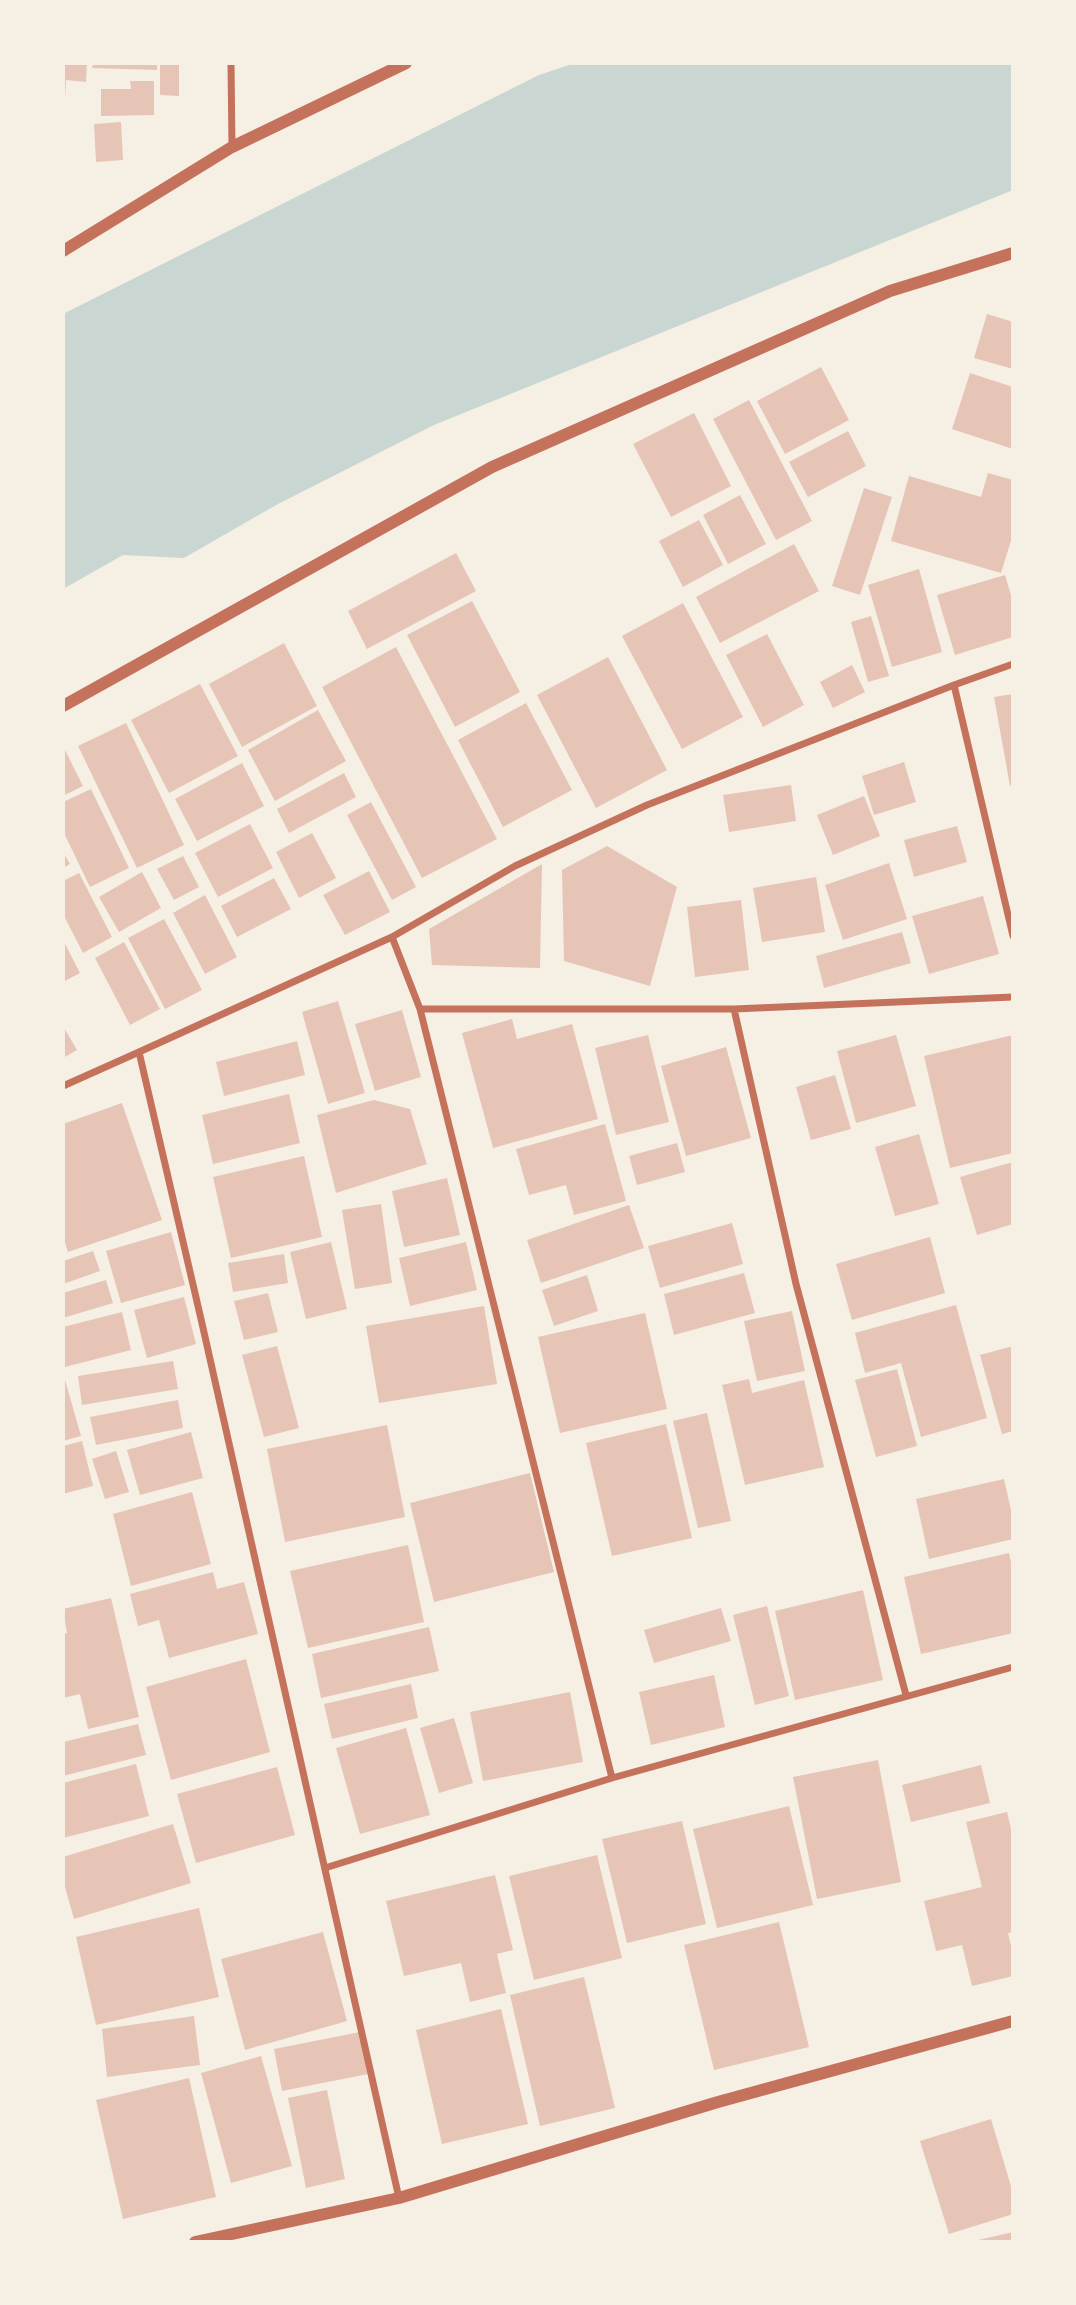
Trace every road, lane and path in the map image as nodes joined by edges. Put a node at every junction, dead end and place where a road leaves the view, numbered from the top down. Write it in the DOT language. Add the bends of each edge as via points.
graph roads {
  1 [pos="232,63"];
  2 [pos="406,63"];
  3 [pos="232,147"];
  4 [pos="63,251"];
  5 [pos="1013,253"];
  6 [pos="1013,664"];
  7 [pos="954,685"];
  8 [pos="63,706"];
  9 [pos="1013,936"];
  10 [pos="392,937"];
  11 [pos="1013,997"];
  12 [pos="420,1009"];
  13 [pos="734,1009"];
  14 [pos="139,1052"];
  15 [pos="63,1086"];
  16 [pos="1013,1667"];
  17 [pos="905,1695"];
  18 [pos="612,1778"];
  19 [pos="325,1868"];
  20 [pos="1013,2021"];
  21 [pos="399,2199"];
  22 [pos="195,2242"];
  1 -- 3 [label="street"];
  2 -- 3 [label="street"];
  3 -- 4 [label="street"];
  5 -- 8 [label="street" via="890,291 492,467"];
  6 -- 7 [label="street"];
  7 -- 9 [label="street"];
  7 -- 10 [label="street" via="647,805 514,866"];
  10 -- 12 [label="street"];
  10 -- 14 [label="street"];
  11 -- 13 [label="street"];
  12 -- 13 [label="street"];
  12 -- 18 [label="street"];
  13 -- 17 [label="street" via="796,1284"];
  14 -- 15 [label="street"];
  14 -- 19 [label="street"];
  16 -- 17 [label="street"];
  17 -- 18 [label="street"];
  18 -- 19 [label="street"];
  19 -- 21 [label="street"];
  20 -- 21 [label="street" via="718,2102"];
  21 -- 22 [label="street"];
}
